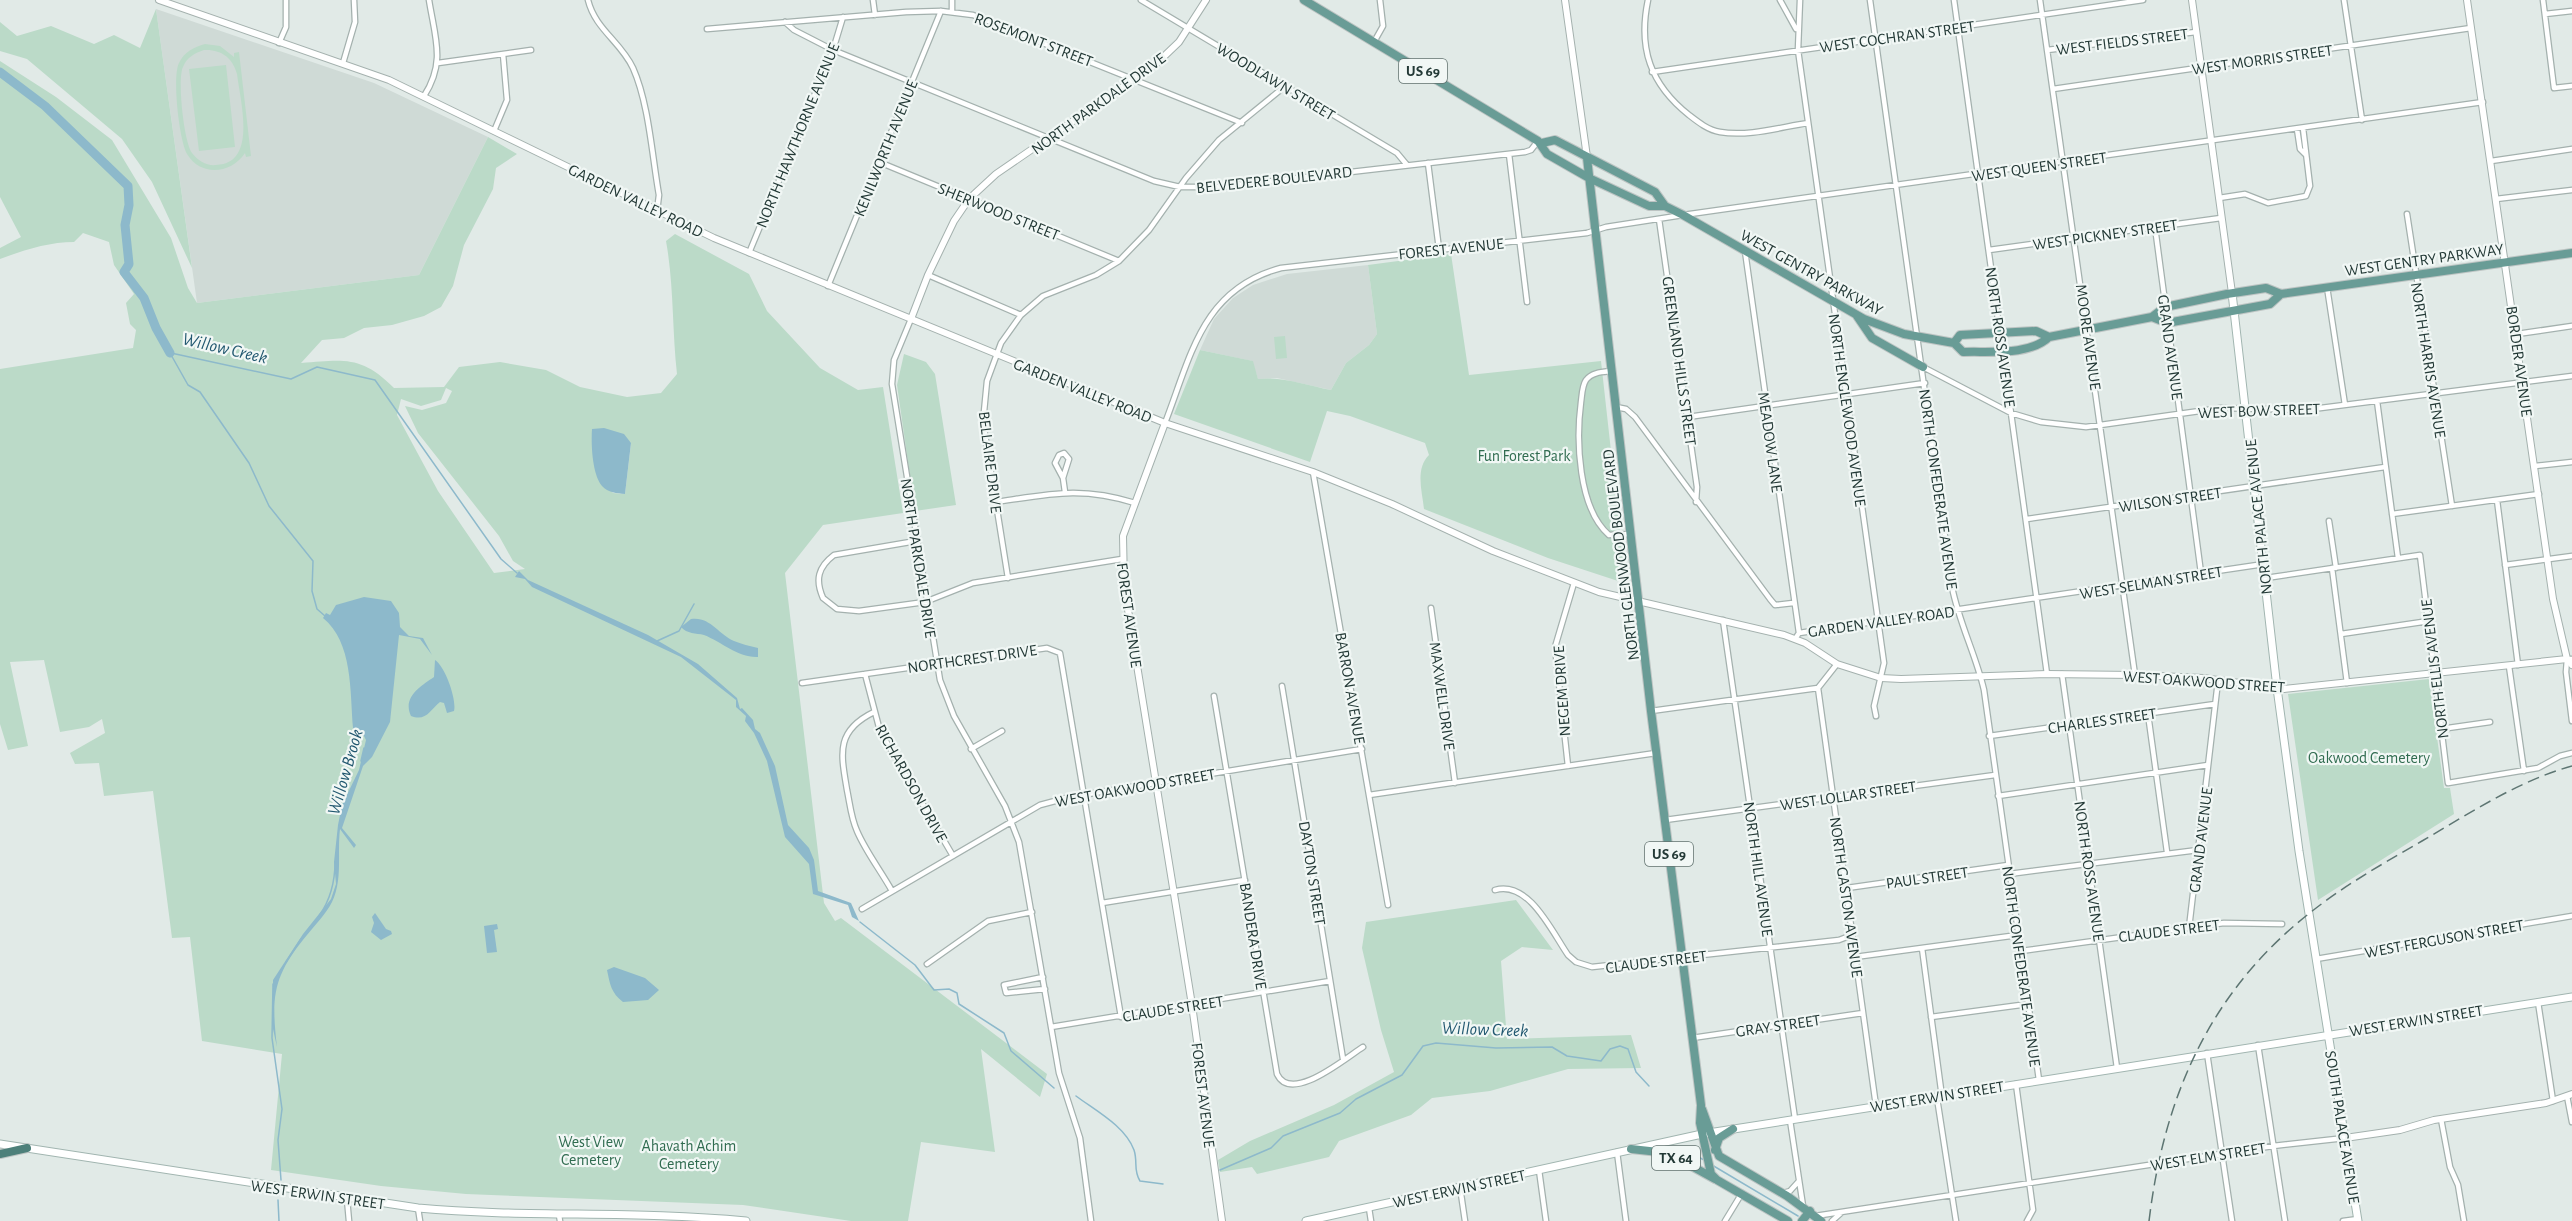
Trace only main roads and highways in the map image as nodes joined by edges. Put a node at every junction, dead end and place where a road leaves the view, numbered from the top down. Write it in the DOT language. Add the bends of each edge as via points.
graph roads {
  1 [pos="1304,0"];
  2 [pos="1540,142"];
  3 [pos="1587,158"];
  4 [pos="1589,178"];
  5 [pos="1665,206"];
  6 [pos="2572,253"];
  7 [pos="2232,293"];
  8 [pos="2281,294"];
  9 [pos="2235,309"];
  10 [pos="1857,315"];
  11 [pos="2152,317"];
  12 [pos="2049,337"];
  13 [pos="1954,343"];
  14 [pos="1923,367"];
  15 [pos="2572,997"];
  16 [pos="2329,1034"];
  17 [pos="1733,1129"];
  18 [pos="1706,1133"];
  19 [pos="0,1144"];
  20 [pos="27,1148"];
  21 [pos="1631,1149"];
  22 [pos="1715,1151"];
  23 [pos="0,1154"];
  24 [pos="1717,1180"];
  25 [pos="1812,1214"];
  26 [pos="560,1218"];
  27 [pos="629,1218"];
  28 [pos="2358,1220"];
  29 [pos="746,1221"];
  30 [pos="1306,1221"];
  31 [pos="1788,1221"];
  32 [pos="1802,1221"];
  1 -- 2 [label="main road, WEST GENTRY PARKWAY / US 69"];
  2 -- 3 [label="main road, WEST GENTRY PARKWAY / US 69" via="1555,140"];
  2 -- 4 [label="main road, WEST GENTRY PARKWAY / US 69" via="1547,154"];
  3 -- 4 [label="main road, NORTH GLENWOOD BOULEVARD / US 69"];
  3 -- 5 [label="main road, WEST GENTRY PARKWAY" via="1656,192"];
  4 -- 5 [label="main road, WEST GENTRY PARKWAY" via="1649,206"];
  4 -- 18 [label="main road, NORTH GLENWOOD BOULEVARD / US 69" via="1656,753"];
  5 -- 10 [label="main road, WEST GENTRY PARKWAY"];
  6 -- 8 [label="main road, WEST GENTRY PARKWAY"];
  7 -- 8 [label="main road, WEST GENTRY PARKWAY" via="2266,288"];
  7 -- 9 [label="main road, NORTH PALACE AVENUE"];
  7 -- 11 [label="main road, WEST GENTRY PARKWAY" via="2165,307"];
  8 -- 9 [label="main road, WEST GENTRY PARKWAY" via="2270,304"];
  9 -- 11 [label="main road, WEST GENTRY PARKWAY" via="2167,322"];
  9 -- 16 [label="main road, NORTH PALACE AVENUE" via="2277,688"];
  10 -- 13 [label="main road, WEST GENTRY PARKWAY" via="1918,338"];
  10 -- 14 [label="main road" via="1872,338"];
  11 -- 12 [label="main road, WEST GENTRY PARKWAY"];
  12 -- 13 [label="main road, WEST GENTRY PARKWAY" via="2036,330 1960,335"];
  12 -- 13 [label="main road, WEST GENTRY PARKWAY" via="2039,346 2004,351 1963,351"];
  15 -- 16 [label="main road, WEST ERWIN STREET"];
  16 -- 17 [label="main road, WEST ERWIN STREET"];
  16 -- 28 [label="main road, SOUTH PALACE AVENUE"];
  17 -- 18 [label="main road, WEST ERWIN STREET"];
  17 -- 22 [label="main road" via="1719,1138"];
  18 -- 21 [label="main road, WEST ERWIN STREET / TX 64"];
  18 -- 22 [label="main road, US 69"];
  18 -- 24 [label="main road, US 69" via="1709,1170"];
  19 -- 20 [label="main road, WEST ERWIN STREET"];
  20 -- 23 [label="highway"];
  20 -- 26 [label="main road, WEST ERWIN STREET" via="347,1199"];
  21 -- 24 [label="main road, TX 64" via="1668,1153"];
  21 -- 30 [label="main road, WEST ERWIN STREET / TX 64"];
  22 -- 25 [label="main road"];
  24 -- 31 [label="main road"];
  25 -- 32 [label="main road"];
  26 -- 27 [label="main road, WEST ERWIN STREET"];
  27 -- 29 [label="main road, WEST ERWIN STREET"];
}
